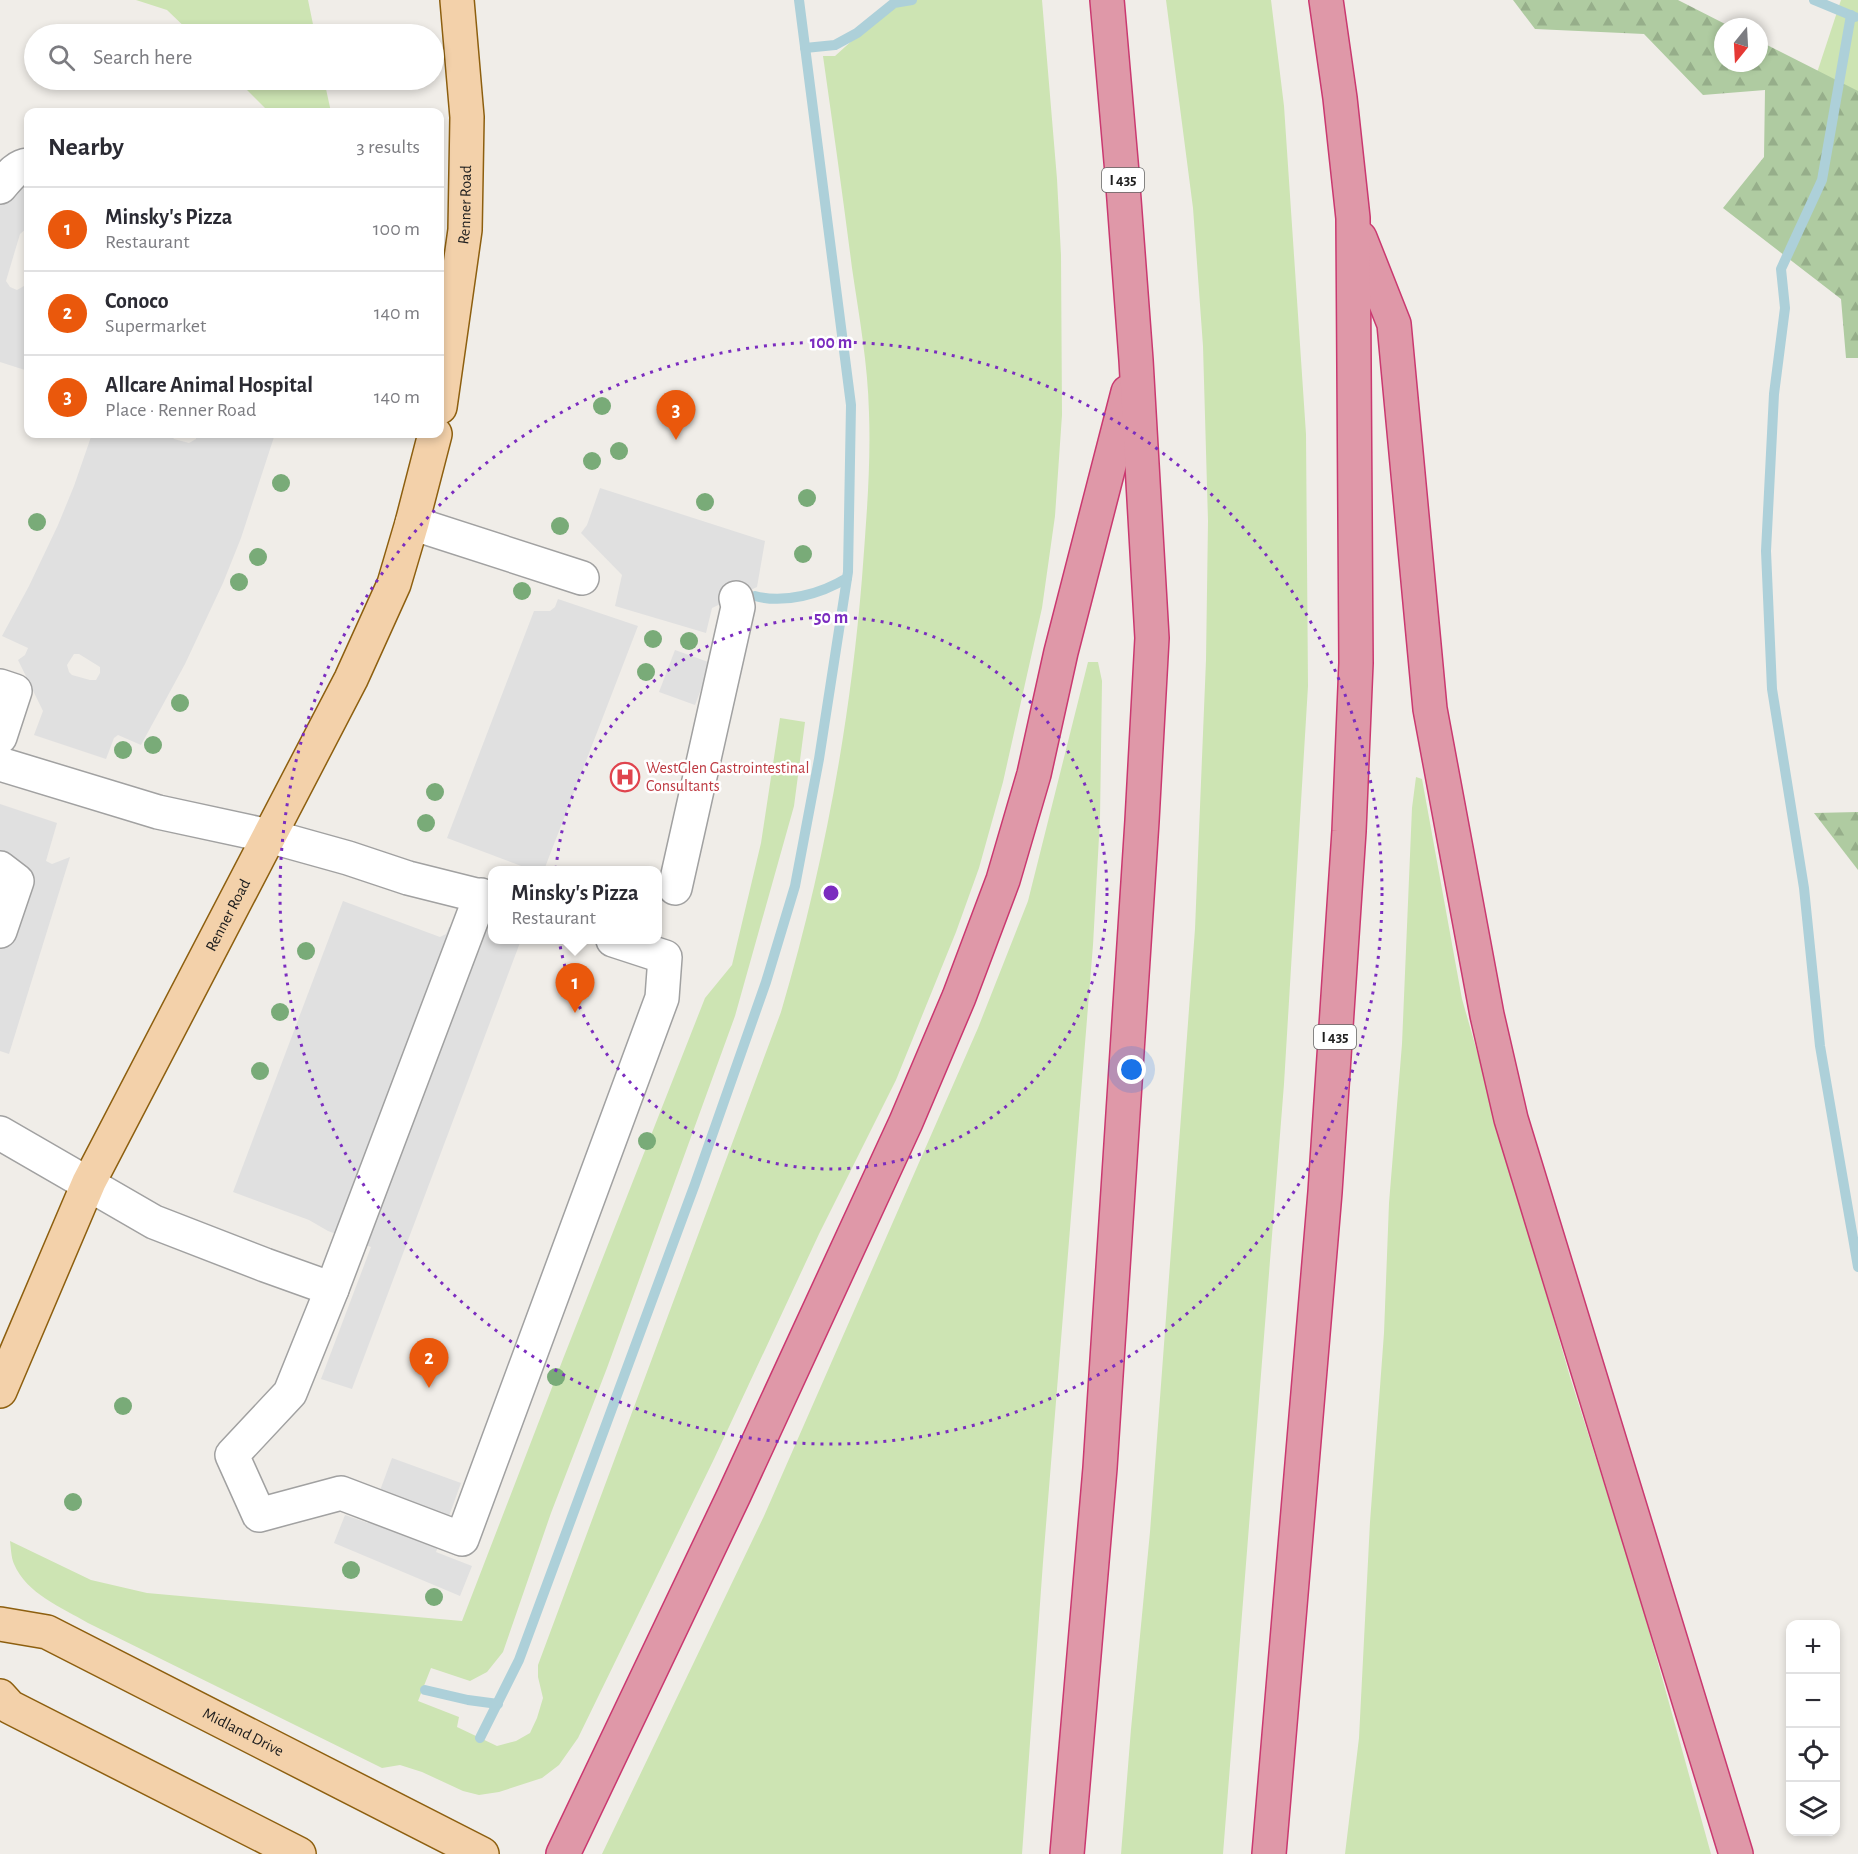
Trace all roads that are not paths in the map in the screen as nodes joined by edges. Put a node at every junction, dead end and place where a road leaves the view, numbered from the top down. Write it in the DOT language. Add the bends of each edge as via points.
graph roads {
  1 [pos="458,0"];
  2 [pos="1107,0"];
  3 [pos="1326,0"];
  4 [pos="24,165"];
  5 [pos="0,187"];
  6 [pos="1353,218"];
  7 [pos="1136,360"];
  8 [pos="444,379"];
  9 [pos="434,438"];
  10 [pos="412,523"];
  11 [pos="582,579"];
  12 [pos="736,598"];
  13 [pos="0,686"];
  14 [pos="0,737"];
  15 [pos="0,764"];
  16 [pos="269,836"];
  17 [pos="0,868"];
  18 [pos="675,888"];
  19 [pos="486,897"];
  20 [pos="0,931"];
  21 [pos="627,944"];
  22 [pos="0,1133"];
  23 [pos="89,1182"];
  24 [pos="332,1289"];
  25 [pos="0,1391"];
  26 [pos="0,1624"];
  27 [pos="0,1696"];
  28 [pos="299,1854"];
  29 [pos="482,1854"];
  30 [pos="563,1854"];
  31 [pos="1067,1854"];
  32 [pos="1269,1854"];
  33 [pos="1736,1854"];
  1 -- 8 [label="main road, Renner Road" via="467,117 465,230"];
  2 -- 7 [label="highway, I 435"];
  3 -- 6 [label="highway, I 435"];
  4 -- 5 [label="lane"];
  6 -- 32 [label="highway, I 435" via="1356,663 1349,820 1324,1203"];
  6 -- 33 [label="highway" via="1394,324 1430,709 1486,1015 1511,1119"];
  7 -- 30 [label="highway" via="1034,774 1003,880 959,997 906,1122 739,1484"];
  7 -- 31 [label="highway, I 435" via="1152,638 1100,1468"];
  9 -- 10 [label="main road, Renner Road"];
  10 -- 11 [label="lane"];
  10 -- 16 [label="main road, Renner Road" via="394,584 351,679"];
  12 -- 18 [label="lane" via="738,607"];
  13 -- 14 [label="lane" via="15,691"];
  15 -- 16 [label="lane" via="158,812"];
  16 -- 19 [label="lane"];
  16 -- 23 [label="main road, Renner Road"];
  17 -- 20 [label="lane" via="17,881"];
  19 -- 24 [label="lane"];
  21 -- 24 [label="lane" via="665,957 662,998 462,1539 340,1493 259,1515 232,1455 290,1393"];
  22 -- 23 [label="lane"];
  23 -- 24 [label="lane" via="154,1222"];
  23 -- 25 [label="main road, Renner Road"];
  26 -- 29 [label="main road, Midland Drive" via="47,1632"];
  27 -- 28 [label="main road" via="10,1707"];
}
